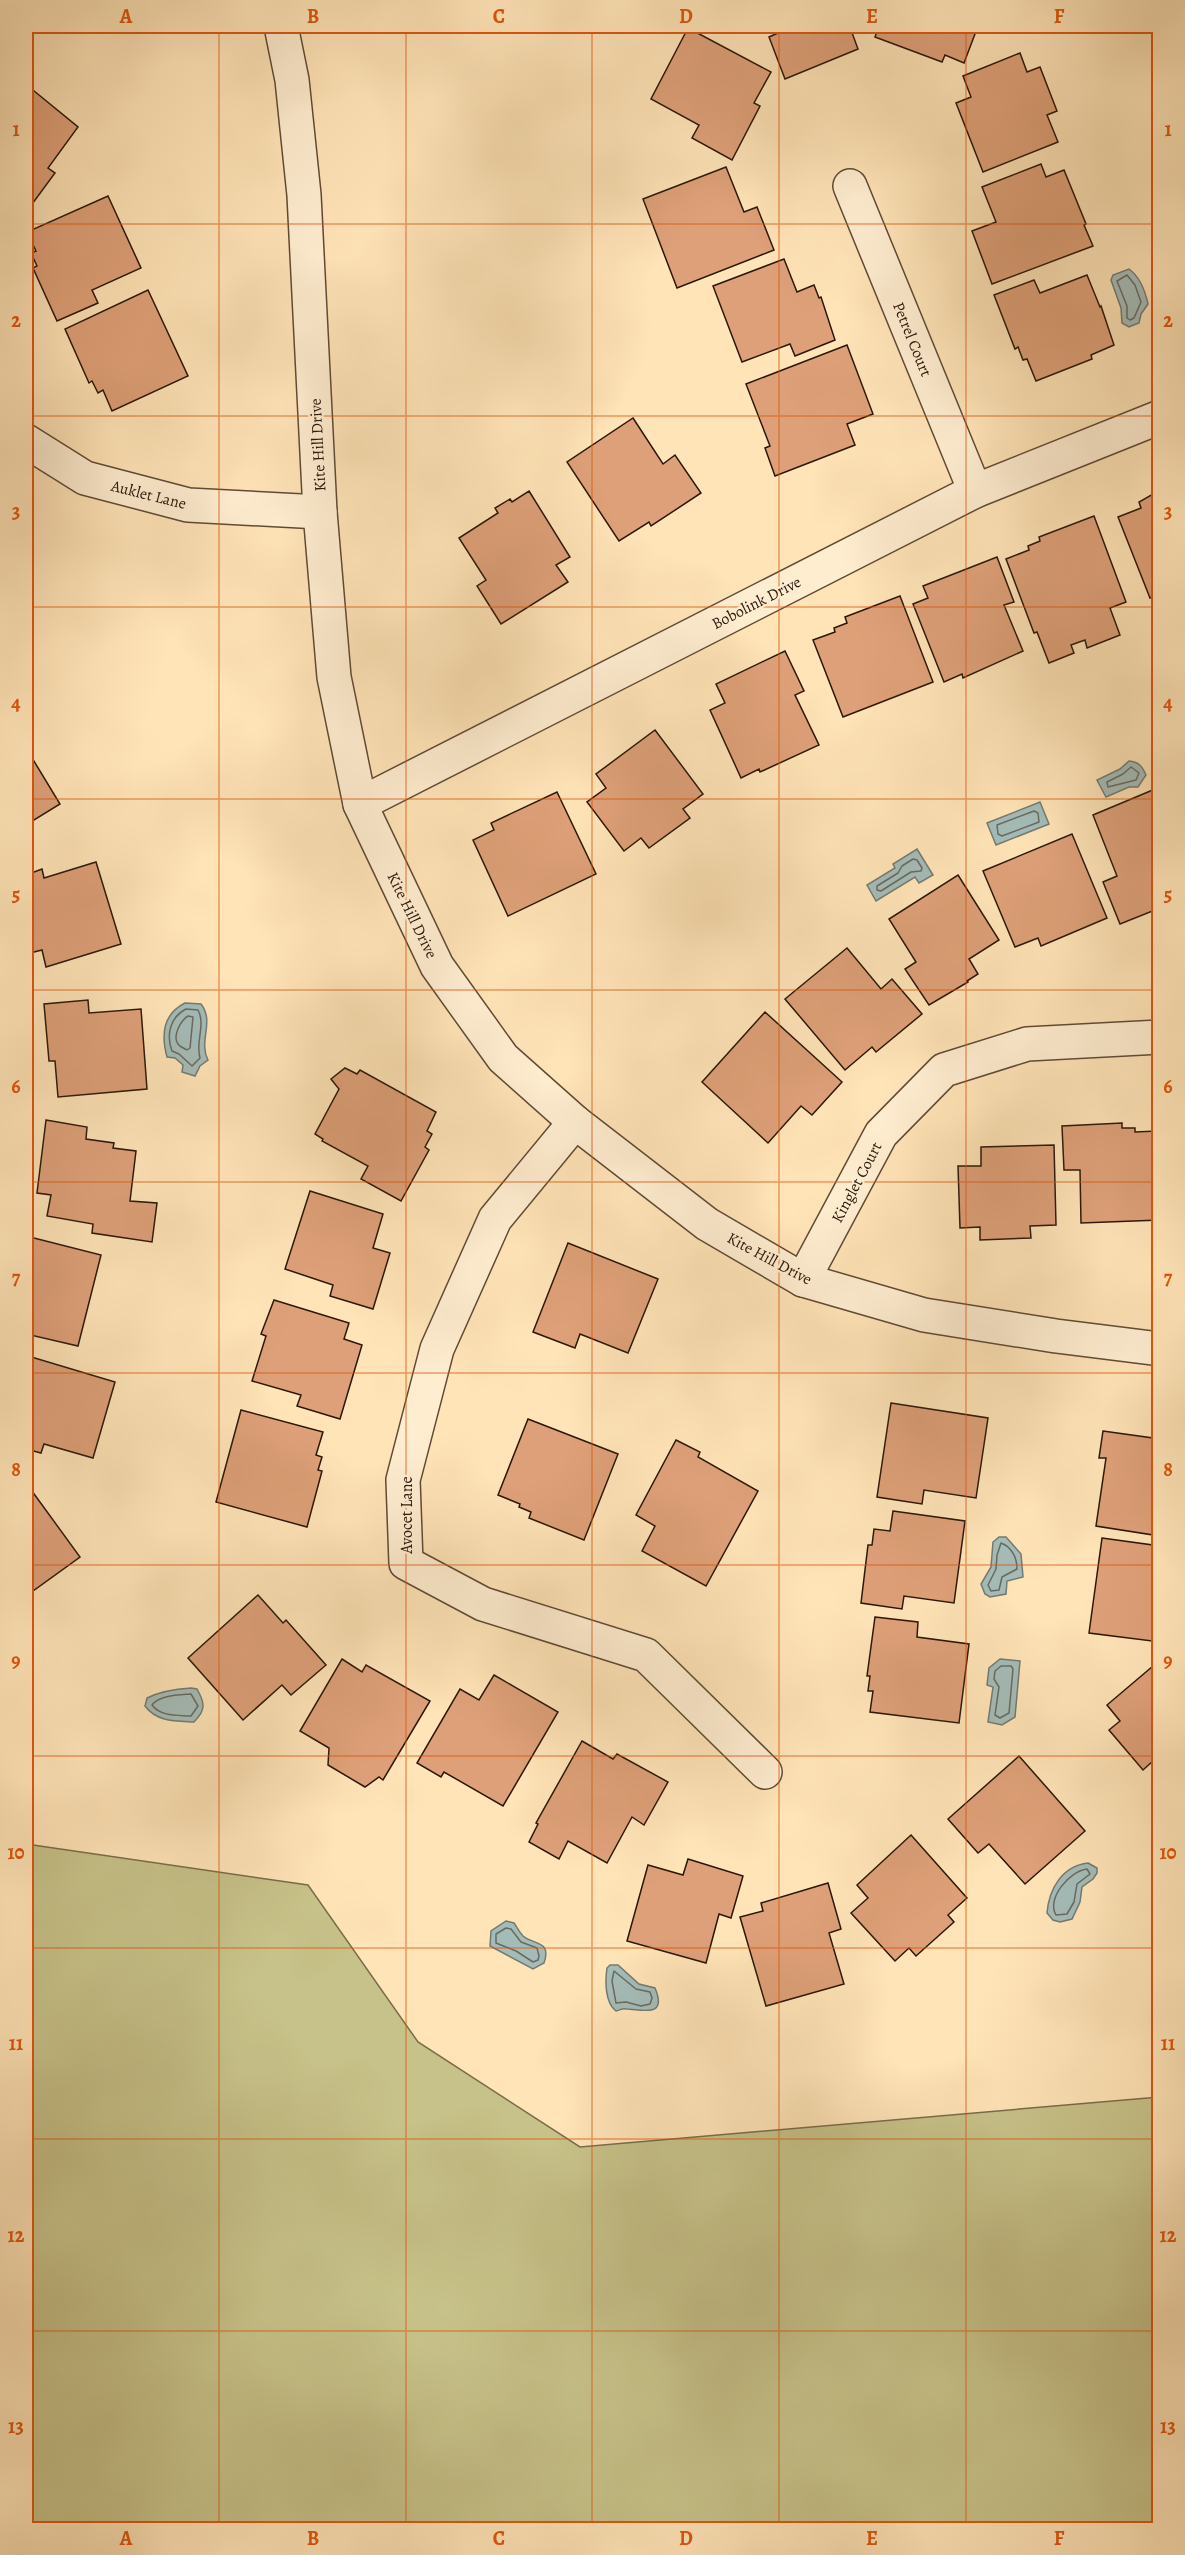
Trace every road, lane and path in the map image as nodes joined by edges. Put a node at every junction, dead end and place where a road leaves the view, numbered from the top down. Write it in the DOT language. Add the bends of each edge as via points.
graph roads {
  1 [pos="281,26"];
  2 [pos="850,186"];
  3 [pos="1160,417"];
  4 [pos="26,441"];
  5 [pos="975,491"];
  6 [pos="320,512"];
  7 [pos="360,804"];
  8 [pos="1160,1037"];
  9 [pos="575,1122"];
  10 [pos="803,1280"];
  11 [pos="1160,1349"];
  12 [pos="765,1772"];
  1 -- 6 [label="street, Kite Hill Drive" via="292,80 304,195"];
  2 -- 5 [label="street, Petrel Court"];
  3 -- 5 [label="street, Bobolink Drive"];
  4 -- 6 [label="street, Auklet Lane" via="85,478 188,505"];
  5 -- 7 [label="street, Bobolink Drive"];
  6 -- 7 [label="street, Kite Hill Drive" via="334,677"];
  7 -- 9 [label="street, Kite Hill Drive" via="437,966 503,1058"];
  8 -- 10 [label="street, Kinglet Court" via="1027,1044 944,1070 881,1134"];
  9 -- 10 [label="street, Kite Hill Drive" via="706,1224"];
  9 -- 12 [label="street, Avocet Lane" via="495,1219 437,1349 403,1480 406,1563 483,1604 645,1655"];
  10 -- 11 [label="street, Kite Hill Drive" via="924,1315"];
}
